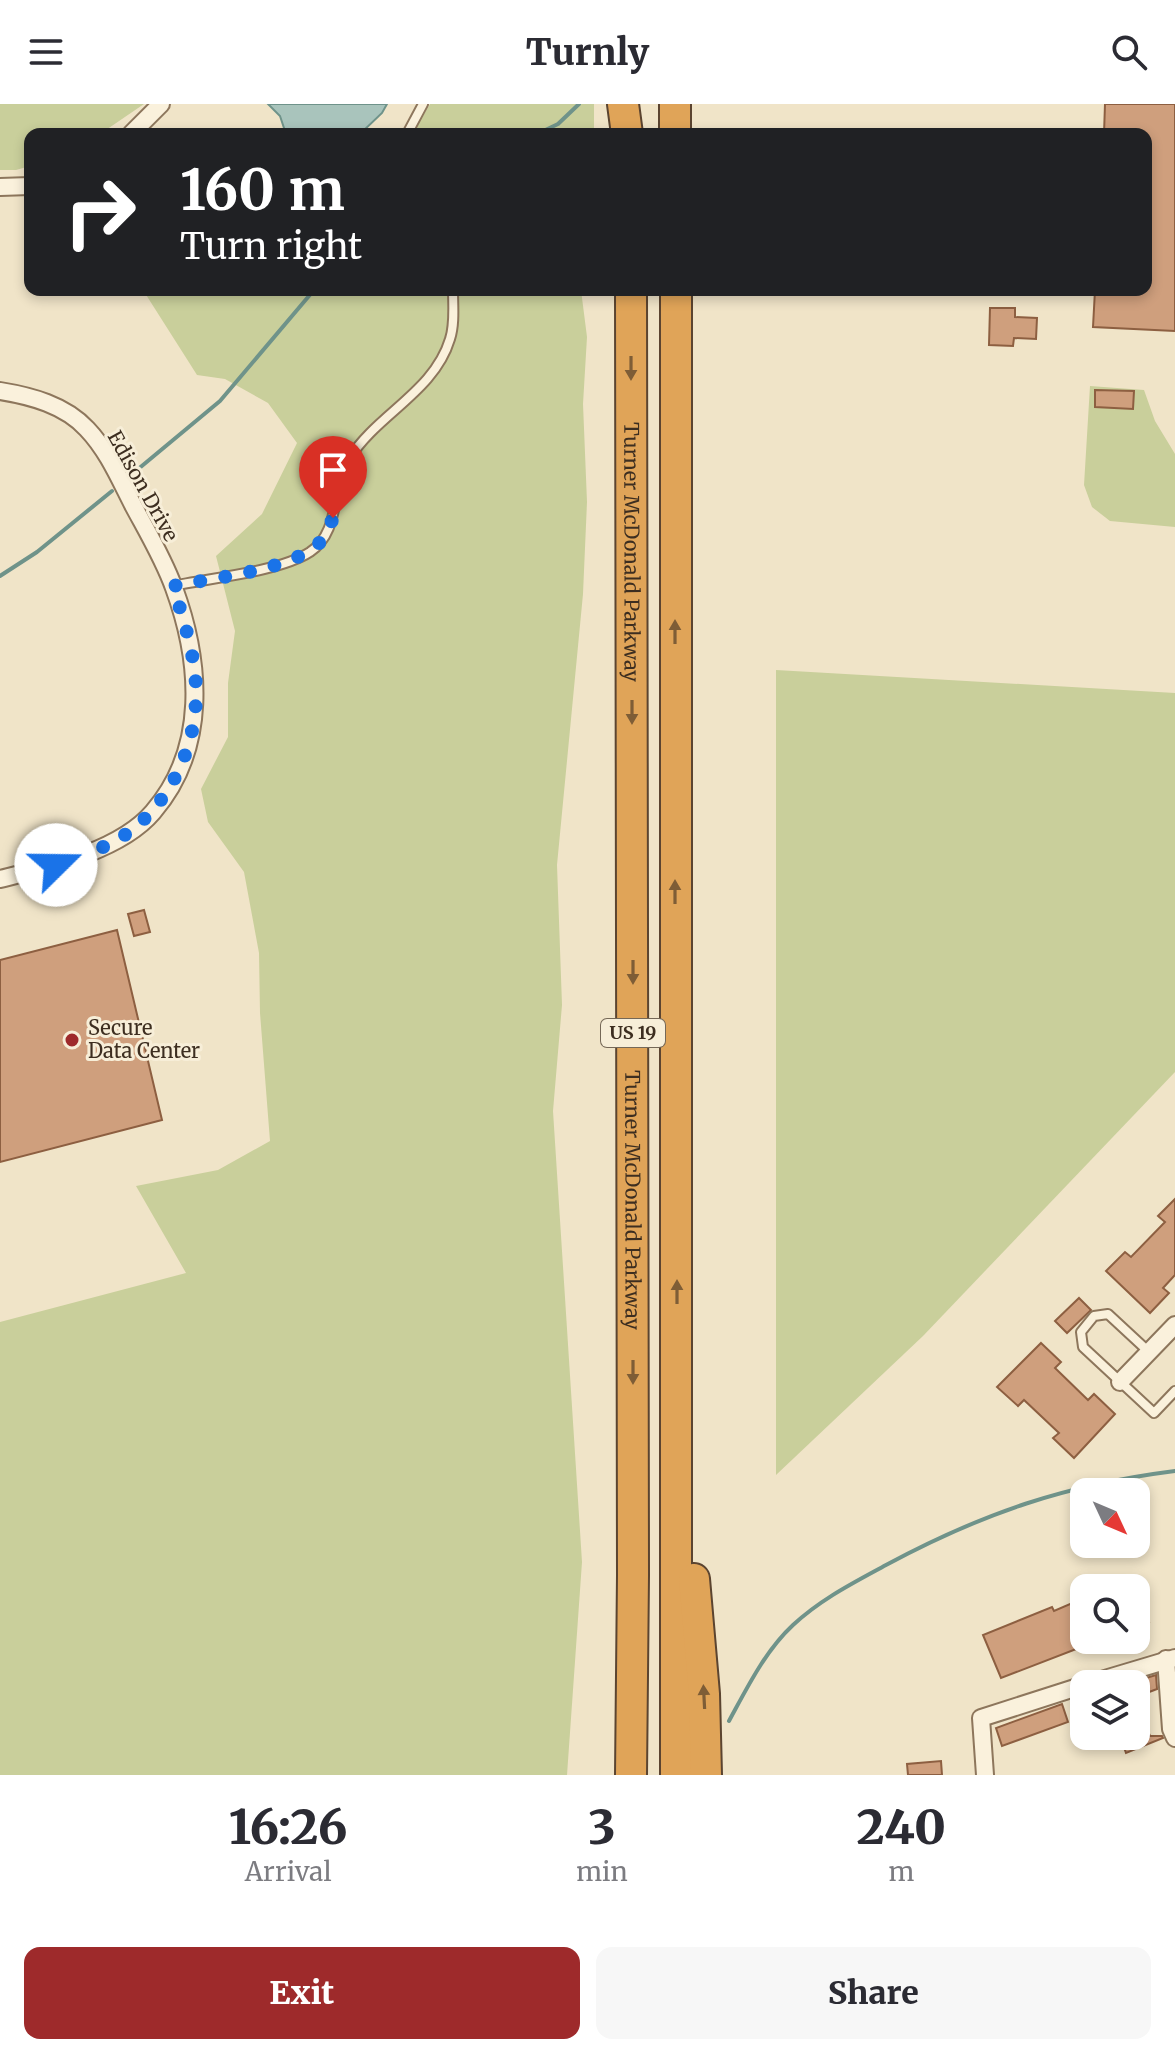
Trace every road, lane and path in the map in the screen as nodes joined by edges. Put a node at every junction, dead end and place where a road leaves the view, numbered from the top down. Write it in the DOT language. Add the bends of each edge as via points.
graph roads {
  1 [pos="161,104"];
  2 [pos="423,104"];
  3 [pos="623,104"];
  4 [pos="632,104"];
  5 [pos="675,104"];
  6 [pos="137,128"];
  7 [pos="410,128"];
  8 [pos="628,128"];
  9 [pos="630,128"];
  10 [pos="675,128"];
  11 [pos="24,186"];
  12 [pos="0,187"];
  13 [pos="453,296"];
  14 [pos="631,296"];
  15 [pos="676,296"];
  16 [pos="0,391"];
  17 [pos="173,586"];
  18 [pos="0,879"];
  19 [pos="1175,1325"];
  20 [pos="1149,1352"];
  21 [pos="1120,1382"];
  22 [pos="1175,1391"];
  23 [pos="678,1454"];
  24 [pos="1170,1659"];
  25 [pos="1134,1670"];
  26 [pos="1070,1690"];
  27 [pos="1174,1732"];
  28 [pos="631,1775"];
  29 [pos="676,1775"];
  30 [pos="706,1775"];
  31 [pos="985,1775"];
  1 -- 6 [label="street"];
  2 -- 7 [label="lane"];
  3 -- 8 [label="highway"];
  4 -- 9 [label="highway"];
  5 -- 10 [label="highway"];
  11 -- 12 [label="street"];
  13 -- 17 [label="lane" via="451,337 441,359 347,462 324,539 289,562"];
  14 -- 28 [label="highway, Turner McDonald Parkway / US 19, one-way"];
  23 -- 15 [label="highway, US 19, one-way"];
  16 -- 17 [label="street, Edison Drive" via="33,397 86,427 108,458"];
  17 -- 18 [label="street, Edison Drive" via="196,687 193,729 176,777 152,813 114,842"];
  19 -- 20 [label="street"];
  20 -- 21 [label="street"];
  20 -- 21 [label="lane" via="1108,1314 1094,1316 1081,1332 1083,1347"];
  21 -- 22 [label="lane" via="1154,1413"];
  23 -- 29 [label="highway, US 19"];
  30 -- 23 [label="highway, one-way" via="698,1615"];
  24 -- 25 [label="street"];
  24 -- 27 [label="street"];
  26 -- 31 [label="street" via="981,1718"];
}
